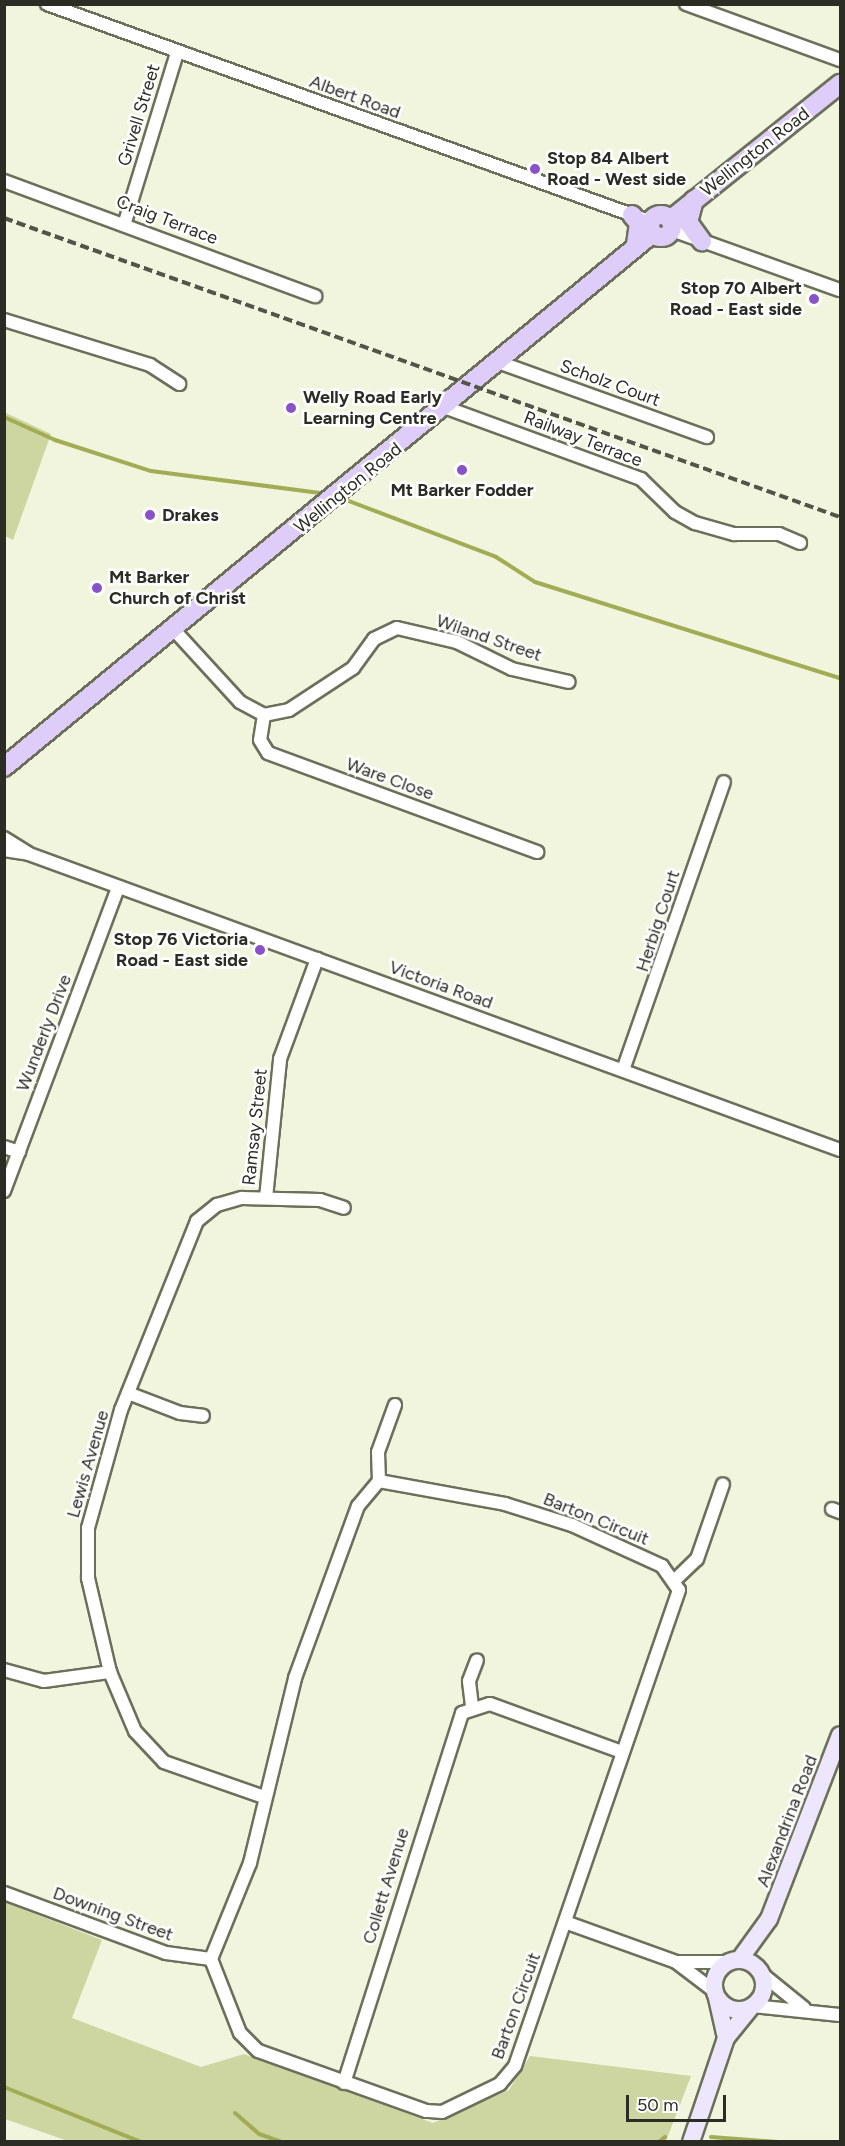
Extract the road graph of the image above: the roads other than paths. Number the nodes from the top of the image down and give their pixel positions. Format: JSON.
{"nodes":[{"id":1,"x":47,"y":4,"type":"edge"},
{"id":2,"x":686,"y":4,"type":"edge"},
{"id":3,"x":177,"y":53,"type":"junction"},
{"id":4,"x":840,"y":60,"type":"edge"},
{"id":5,"x":840,"y":84,"type":"edge"},
{"id":6,"x":4,"y":181,"type":"edge"},
{"id":7,"x":694,"y":200,"type":"junction"},
{"id":8,"x":632,"y":215,"type":"junction"},
{"id":9,"x":125,"y":222,"type":"junction"},
{"id":10,"x":662,"y":226,"type":"junction"},
{"id":11,"x":702,"y":241,"type":"junction"},
{"id":12,"x":632,"y":252,"type":"junction"},
{"id":13,"x":840,"y":290,"type":"edge"},
{"id":14,"x":315,"y":296,"type":"dead end"},
{"id":15,"x":4,"y":320,"type":"edge"},
{"id":16,"x":501,"y":363,"type":"junction"},
{"id":17,"x":179,"y":384,"type":"dead end"},
{"id":18,"x":447,"y":408,"type":"junction"},
{"id":19,"x":707,"y":437,"type":"dead end"},
{"id":20,"x":800,"y":543,"type":"dead end"},
{"id":21,"x":175,"y":631,"type":"junction"},
{"id":22,"x":569,"y":682,"type":"dead end"},
{"id":23,"x":264,"y":715,"type":"junction"},
{"id":24,"x":42,"y":741,"type":"junction"},
{"id":25,"x":4,"y":767,"type":"edge"},
{"id":26,"x":4,"y":780,"type":"edge"},
{"id":27,"x":724,"y":782,"type":"dead end"},
{"id":28,"x":4,"y":838,"type":"edge"},
{"id":29,"x":4,"y":850,"type":"edge"},
{"id":30,"x":537,"y":852,"type":"dead end"},
{"id":31,"x":29,"y":854,"type":"junction"},
{"id":32,"x":118,"y":887,"type":"junction"},
{"id":33,"x":317,"y":959,"type":"junction"},
{"id":34,"x":623,"y":1070,"type":"junction"},
{"id":35,"x":4,"y":1147,"type":"edge"},
{"id":36,"x":840,"y":1150,"type":"edge"},
{"id":37,"x":19,"y":1152,"type":"junction"},
{"id":38,"x":4,"y":1191,"type":"edge"},
{"id":39,"x":266,"y":1198,"type":"junction"},
{"id":40,"x":344,"y":1208,"type":"dead end"},
{"id":41,"x":128,"y":1393,"type":"junction"},
{"id":42,"x":395,"y":1405,"type":"dead end"},
{"id":43,"x":203,"y":1416,"type":"dead end"},
{"id":44,"x":379,"y":1481,"type":"junction"},
{"id":45,"x":723,"y":1484,"type":"dead end"},
{"id":46,"x":676,"y":1579,"type":"junction"},
{"id":47,"x":477,"y":1660,"type":"dead end"},
{"id":48,"x":4,"y":1670,"type":"edge"},
{"id":49,"x":110,"y":1672,"type":"junction"},
{"id":50,"x":472,"y":1706,"type":"junction"},
{"id":51,"x":840,"y":1735,"type":"edge"},
{"id":52,"x":622,"y":1752,"type":"junction"},
{"id":53,"x":837,"y":1753,"type":"edge"},
{"id":54,"x":264,"y":1797,"type":"junction"},
{"id":55,"x":4,"y":1893,"type":"edge"},
{"id":56,"x":769,"y":1919,"type":"junction"},
{"id":57,"x":565,"y":1922,"type":"junction"},
{"id":58,"x":211,"y":1959,"type":"junction"},
{"id":59,"x":734,"y":1960,"type":"junction"},
{"id":60,"x":676,"y":1962,"type":"junction"},
{"id":61,"x":761,"y":1972,"type":"junction"},
{"id":62,"x":716,"y":1995,"type":"junction"},
{"id":63,"x":751,"y":2007,"type":"junction"},
{"id":64,"x":804,"y":2008,"type":"junction"},
{"id":65,"x":840,"y":2015,"type":"edge"},
{"id":66,"x":726,"y":2038,"type":"junction"},
{"id":67,"x":344,"y":2083,"type":"junction"},
{"id":68,"x":691,"y":2142,"type":"edge"}],
"edges":[{"from":1,"to":3,"type":"street","name":"Albert Road"},
{"from":2,"to":4,"type":"street"},
{"from":3,"to":8,"type":"street","name":"Albert Road"},
{"from":3,"to":9,"type":"street","name":"Grivell Street"},
{"from":5,"to":7,"type":"main road","name":"Wellington Road"},
{"from":6,"to":9,"type":"street","name":"Craig Terrace"},
{"from":7,"to":10,"type":"main road","name":"Wellington Road"},
{"from":7,"to":11,"type":"main road"},
{"from":8,"to":10,"type":"street","name":"Albert Road"},
{"from":8,"to":12,"type":"main road"},
{"from":9,"to":14,"type":"street","name":"Craig Terrace"},
{"from":10,"to":11,"type":"street","name":"Albert Road"},
{"from":10,"to":12,"type":"main road","name":"Wellington Road"},
{"from":11,"to":13,"type":"street","name":"Albert Road"},
{"from":12,"to":16,"type":"main road","name":"Wellington Road"},
{"from":15,"to":17,"type":"street"},
{"from":16,"to":18,"type":"main road","name":"Wellington Road"},
{"from":16,"to":19,"type":"street","name":"Scholz Court"},
{"from":18,"to":20,"type":"street","name":"Railway Terrace"},
{"from":18,"to":21,"type":"main road","name":"Wellington Road"},
{"from":21,"to":23,"type":"street"},
{"from":21,"to":24,"type":"main road","name":"Wellington Road"},
{"from":22,"to":23,"type":"street","name":"Wiland Street"},
{"from":23,"to":30,"type":"street","name":"Ware Close"},
{"from":24,"to":25,"type":"main road","name":"Wellington Road"},
{"from":24,"to":26,"type":"main road","name":"Wellington Road"},
{"from":27,"to":34,"type":"street","name":"Herbig Court"},
{"from":28,"to":31,"type":"street","name":"Victoria Road"},
{"from":29,"to":31,"type":"street","name":"Victoria Road"},
{"from":31,"to":32,"type":"street","name":"Victoria Road"},
{"from":32,"to":33,"type":"street","name":"Victoria Road"},
{"from":32,"to":37,"type":"street","name":"Wunderly Drive"},
{"from":33,"to":34,"type":"street","name":"Victoria Road"},
{"from":33,"to":39,"type":"street","name":"Ramsay Street"},
{"from":34,"to":36,"type":"street","name":"Victoria Road"},
{"from":35,"to":37,"type":"street"},
{"from":37,"to":38,"type":"street","name":"Wunderly Drive"},
{"from":39,"to":40,"type":"street","name":"Lewis Avenue"},
{"from":39,"to":41,"type":"street","name":"Lewis Avenue"},
{"from":41,"to":43,"type":"street"},
{"from":41,"to":49,"type":"street","name":"Lewis Avenue"},
{"from":42,"to":44,"type":"street"},
{"from":44,"to":46,"type":"street","name":"Barton Circuit"},
{"from":44,"to":54,"type":"street"},
{"from":45,"to":46,"type":"street"},
{"from":46,"to":52,"type":"street","name":"Barton Circuit"},
{"from":47,"to":50,"type":"street"},
{"from":48,"to":49,"type":"street"},
{"from":49,"to":54,"type":"street","name":"Lewis Avenue"},
{"from":50,"to":52,"type":"street"},
{"from":50,"to":67,"type":"street","name":"Collett Avenue"},
{"from":51,"to":53,"type":"main road","name":"Alexandrina Road"},
{"from":52,"to":57,"type":"street","name":"Barton Circuit"},
{"from":53,"to":56,"type":"main road","name":"Alexandrina Road"},
{"from":54,"to":58,"type":"street"},
{"from":55,"to":58,"type":"street","name":"Downing Street"},
{"from":56,"to":59,"type":"main road","name":"Alexandrina Road"},
{"from":56,"to":61,"type":"main road","name":"Alexandrina Road"},
{"from":57,"to":60,"type":"street"},
{"from":57,"to":67,"type":"street","name":"Barton Circuit"},
{"from":58,"to":67,"type":"street","name":"Barton Circuit"},
{"from":59,"to":60,"type":"street"},
{"from":59,"to":61,"type":"main road"},
{"from":59,"to":62,"type":"main road"},
{"from":60,"to":62,"type":"street"},
{"from":61,"to":63,"type":"main road"},
{"from":61,"to":64,"type":"street"},
{"from":62,"to":63,"type":"main road"},
{"from":62,"to":66,"type":"main road"},
{"from":63,"to":64,"type":"street"},
{"from":63,"to":66,"type":"main road"},
{"from":64,"to":65,"type":"street"},
{"from":66,"to":68,"type":"main road"}]}
